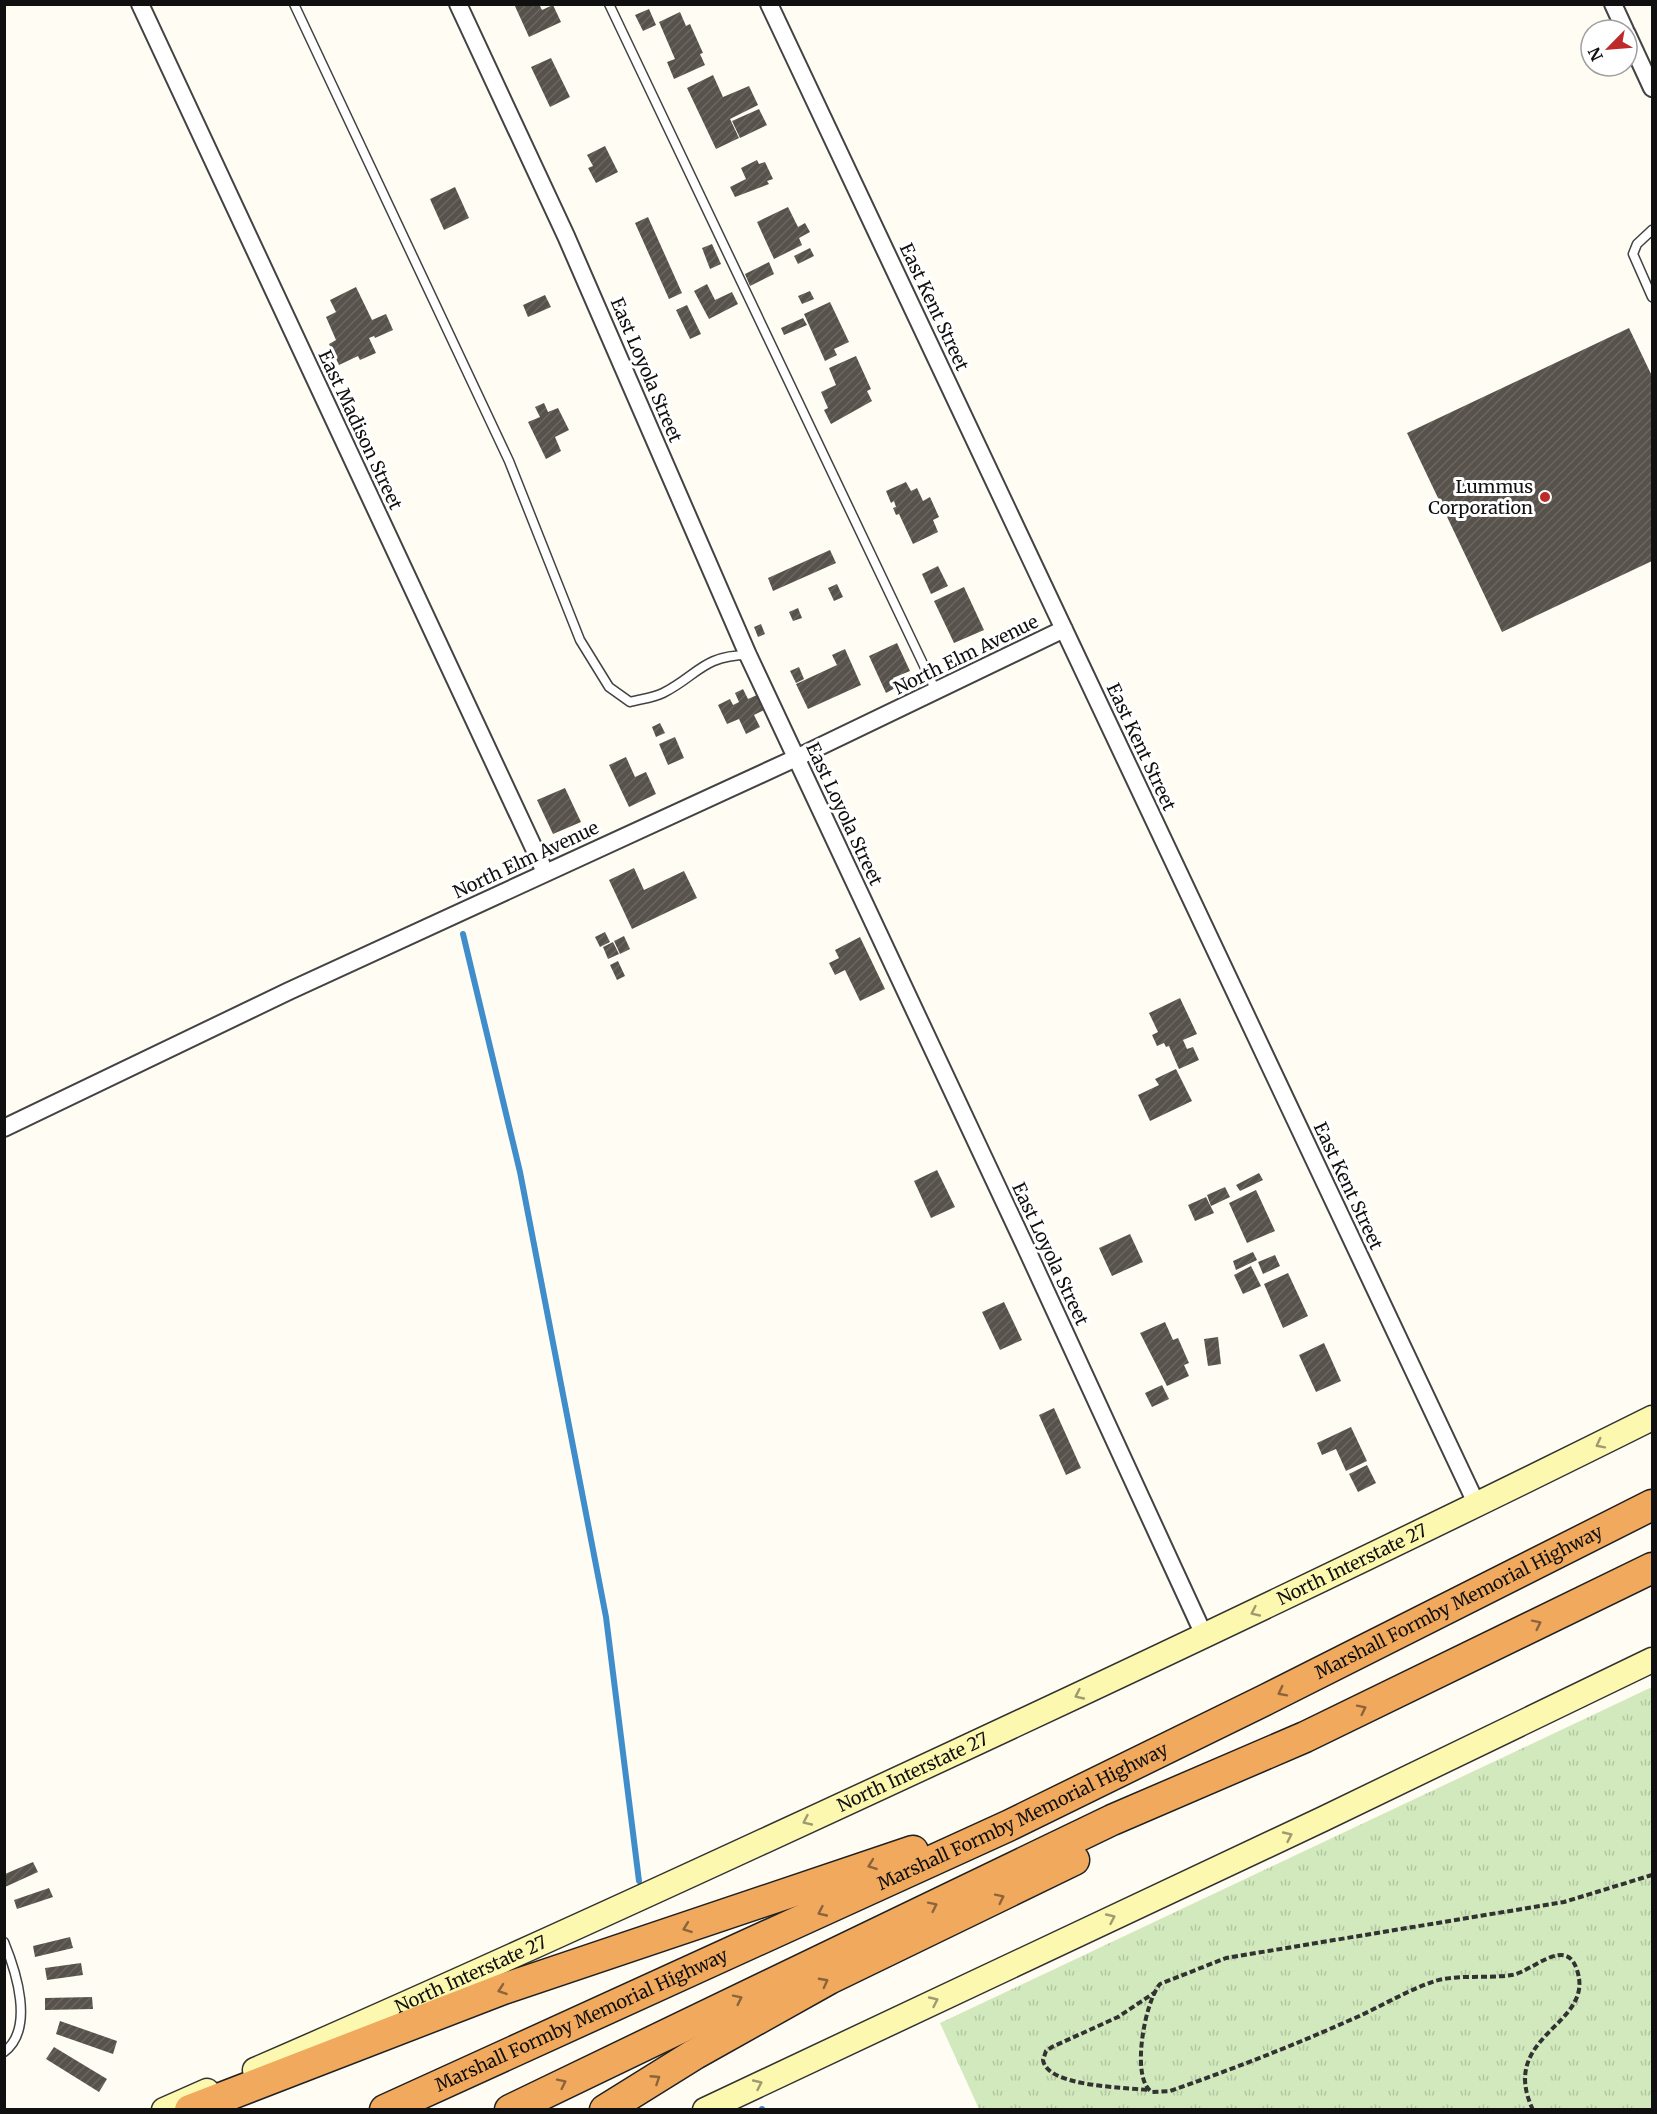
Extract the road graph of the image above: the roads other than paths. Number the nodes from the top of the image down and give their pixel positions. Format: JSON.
{"nodes":[{"id":1,"x":140,"y":4,"type":"edge"},
{"id":2,"x":294,"y":4,"type":"edge"},
{"id":3,"x":458,"y":4,"type":"edge"},
{"id":4,"x":609,"y":4,"type":"edge"},
{"id":5,"x":770,"y":4,"type":"edge"},
{"id":6,"x":1613,"y":4,"type":"edge"},
{"id":7,"x":1620,"y":18,"type":"edge"},
{"id":8,"x":1639,"y":59,"type":"edge"},
{"id":9,"x":1653,"y":88,"type":"edge"},
{"id":10,"x":1653,"y":230,"type":"edge"},
{"id":11,"x":1653,"y":297,"type":"edge"},
{"id":12,"x":1064,"y":629,"type":"junction"},
{"id":13,"x":748,"y":655,"type":"junction"},
{"id":14,"x":936,"y":691,"type":"junction"},
{"id":15,"x":796,"y":758,"type":"junction"},
{"id":16,"x":545,"y":872,"type":"junction"},
{"id":17,"x":4,"y":1128,"type":"edge"},
{"id":18,"x":1653,"y":1418,"type":"edge"},
{"id":19,"x":1477,"y":1505,"type":"junction"},
{"id":20,"x":1653,"y":1505,"type":"edge"},
{"id":21,"x":1653,"y":1568,"type":"edge"},
{"id":22,"x":1204,"y":1635,"type":"junction"},
{"id":23,"x":1653,"y":1660,"type":"edge"},
{"id":24,"x":1271,"y":1752,"type":"junction"},
{"id":25,"x":1008,"y":1826,"type":"junction"},
{"id":26,"x":4,"y":1942,"type":"edge"},
{"id":27,"x":4,"y":2052,"type":"edge"},
{"id":28,"x":164,"y":2109,"type":"edge"},
{"id":29,"x":190,"y":2109,"type":"edge"},
{"id":30,"x":385,"y":2109,"type":"edge"},
{"id":31,"x":510,"y":2109,"type":"edge"},
{"id":32,"x":606,"y":2109,"type":"edge"},
{"id":33,"x":705,"y":2109,"type":"edge"}],
"edges":[{"from":1,"to":16,"type":"street","name":"East Madison Street"},
{"from":2,"to":13,"type":"lane"},
{"from":3,"to":13,"type":"street","name":"East Loyola Street"},
{"from":4,"to":14,"type":"lane"},
{"from":5,"to":12,"type":"street","name":"East Kent Street"},
{"from":6,"to":7,"type":"street"},
{"from":8,"to":9,"type":"street"},
{"from":10,"to":11,"type":"lane"},
{"from":12,"to":14,"type":"street","name":"North Elm Avenue"},
{"from":12,"to":19,"type":"street","name":"East Kent Street"},
{"from":13,"to":15,"type":"street","name":"East Loyola Street"},
{"from":14,"to":15,"type":"street","name":"North Elm Avenue"},
{"from":15,"to":16,"type":"street","name":"North Elm Avenue"},
{"from":15,"to":22,"type":"street","name":"East Loyola Street"},
{"from":16,"to":17,"type":"street","name":"North Elm Avenue"},
{"from":18,"to":19,"type":"main road","name":"North Interstate 27","one_way":true},
{"from":19,"to":22,"type":"main road","name":"North Interstate 27","one_way":true},
{"from":20,"to":25,"type":"highway","name":"Marshall Formby Memorial Highway","one_way":true},
{"from":24,"to":21,"type":"highway","one_way":true},
{"from":22,"to":28,"type":"main road","name":"North Interstate 27","one_way":true},
{"from":33,"to":23,"type":"main road","one_way":true},
{"from":31,"to":24,"type":"highway","one_way":true},
{"from":32,"to":24,"type":"highway","one_way":true},
{"from":25,"to":29,"type":"highway","one_way":true},
{"from":25,"to":30,"type":"highway","name":"Marshall Formby Memorial Highway","one_way":true},
{"from":26,"to":27,"type":"lane"}]}
